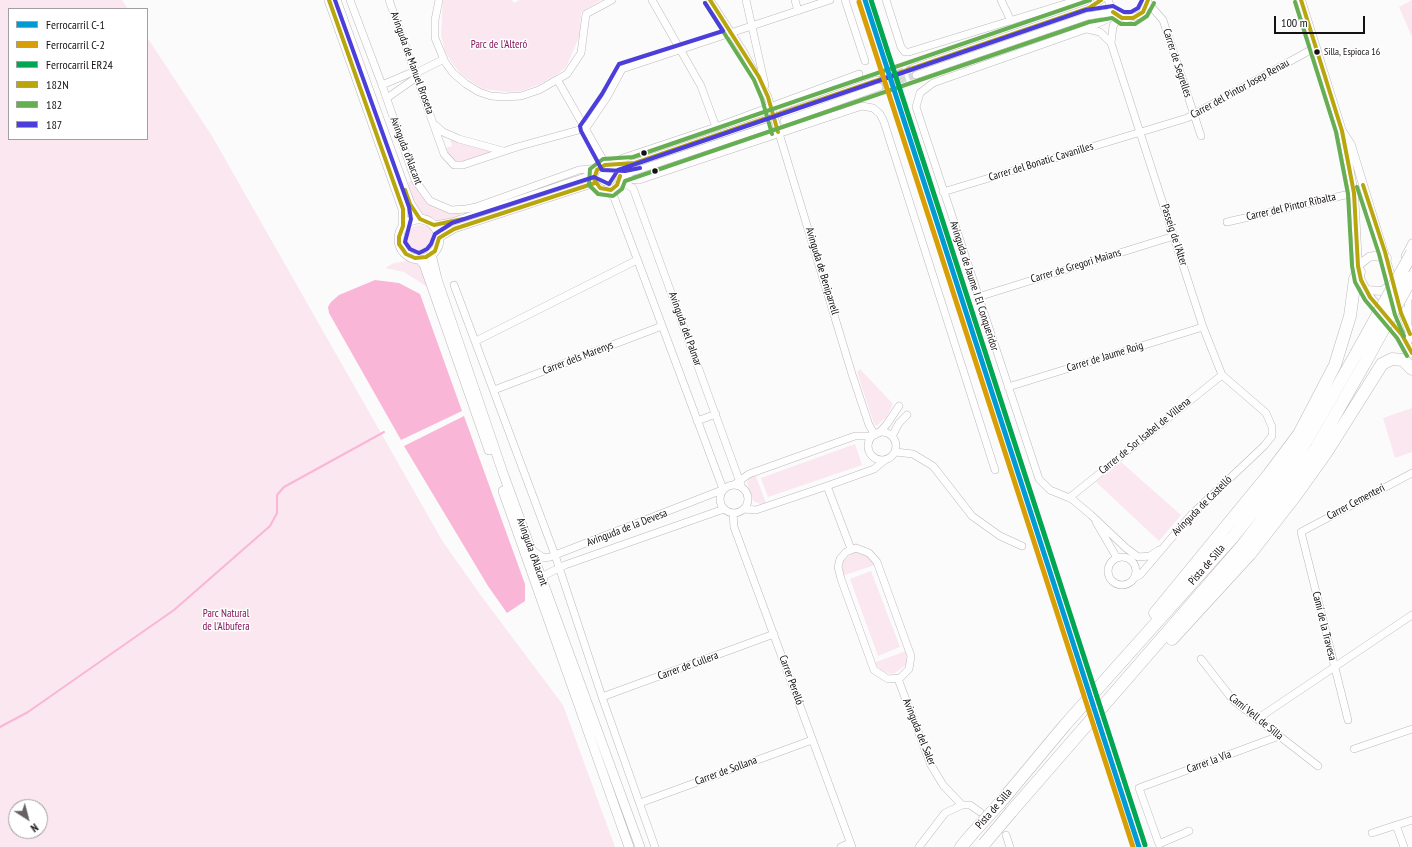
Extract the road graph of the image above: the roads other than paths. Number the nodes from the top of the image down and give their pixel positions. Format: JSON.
{"nodes":[{"id":1,"x":329,"y":0,"type":"edge"},
{"id":2,"x":389,"y":0,"type":"edge"},
{"id":3,"x":439,"y":0,"type":"edge"},
{"id":4,"x":612,"y":0,"type":"edge"},
{"id":5,"x":652,"y":0,"type":"edge"},
{"id":6,"x":710,"y":0,"type":"edge"},
{"id":7,"x":746,"y":0,"type":"edge"},
{"id":8,"x":795,"y":0,"type":"edge"},
{"id":9,"x":830,"y":0,"type":"edge"},
{"id":10,"x":845,"y":0,"type":"edge"},
{"id":11,"x":886,"y":0,"type":"edge"},
{"id":12,"x":1001,"y":0,"type":"edge"},
{"id":13,"x":1078,"y":0,"type":"edge"},
{"id":14,"x":1101,"y":0,"type":"edge"},
{"id":15,"x":1108,"y":0,"type":"edge"},
{"id":16,"x":1301,"y":0,"type":"edge"},
{"id":17,"x":352,"y":1,"type":"edge"},
{"id":18,"x":1148,"y":1,"type":"edge"},
{"id":19,"x":338,"y":4,"type":"edge"},
{"id":20,"x":798,"y":11,"type":"junction"},
{"id":21,"x":1158,"y":14,"type":"junction"},
{"id":22,"x":1116,"y":15,"type":"junction"},
{"id":23,"x":1140,"y":15,"type":"junction"},
{"id":24,"x":1011,"y":20,"type":"junction"},
{"id":25,"x":753,"y":26,"type":"junction"},
{"id":26,"x":1086,"y":29,"type":"junction"},
{"id":27,"x":732,"y":34,"type":"junction"},
{"id":28,"x":1111,"y":43,"type":"junction"},
{"id":29,"x":1316,"y":47,"type":"junction"},
{"id":30,"x":681,"y":50,"type":"junction"},
{"id":31,"x":444,"y":59,"type":"junction"},
{"id":32,"x":865,"y":61,"type":"dead end"},
{"id":33,"x":416,"y":74,"type":"junction"},
{"id":34,"x":859,"y":74,"type":"dead end"},
{"id":35,"x":558,"y":81,"type":"junction"},
{"id":36,"x":382,"y":84,"type":"junction"},
{"id":37,"x":878,"y":84,"type":"tunnel mouth"},
{"id":38,"x":768,"y":97,"type":"junction"},
{"id":39,"x":387,"y":98,"type":"junction"},
{"id":40,"x":770,"y":107,"type":"junction"},
{"id":41,"x":1194,"y":114,"type":"junction"},
{"id":42,"x":783,"y":117,"type":"dead end"},
{"id":43,"x":435,"y":125,"type":"junction"},
{"id":44,"x":716,"y":127,"type":"junction"},
{"id":45,"x":586,"y":128,"type":"junction"},
{"id":46,"x":1139,"y":131,"type":"junction"},
{"id":47,"x":1342,"y":131,"type":"junction"},
{"id":48,"x":779,"y":133,"type":"junction"},
{"id":49,"x":1201,"y":136,"type":"dead end"},
{"id":50,"x":503,"y":151,"type":"junction"},
{"id":51,"x":605,"y":167,"type":"junction"},
{"id":52,"x":620,"y":178,"type":"junction"},
{"id":53,"x":596,"y":183,"type":"junction"},
{"id":54,"x":606,"y":190,"type":"junction"},
{"id":55,"x":943,"y":192,"type":"junction"},
{"id":56,"x":1354,"y":193,"type":"junction"},
{"id":57,"x":420,"y":219,"type":"junction"},
{"id":58,"x":1228,"y":222,"type":"dead end"},
{"id":59,"x":434,"y":225,"type":"junction"},
{"id":60,"x":404,"y":226,"type":"junction"},
{"id":61,"x":1174,"y":236,"type":"junction"},
{"id":62,"x":439,"y":238,"type":"junction"},
{"id":63,"x":1412,"y":243,"type":"edge"},
{"id":64,"x":1412,"y":253,"type":"edge"},
{"id":65,"x":431,"y":254,"type":"junction"},
{"id":66,"x":1386,"y":258,"type":"junction"},
{"id":67,"x":419,"y":259,"type":"junction"},
{"id":68,"x":637,"y":260,"type":"junction"},
{"id":69,"x":1359,"y":269,"type":"junction"},
{"id":70,"x":1412,"y":277,"type":"edge"},
{"id":71,"x":1392,"y":279,"type":"junction"},
{"id":72,"x":454,"y":285,"type":"dead end"},
{"id":73,"x":1366,"y":290,"type":"junction"},
{"id":74,"x":1412,"y":291,"type":"edge"},
{"id":75,"x":978,"y":297,"type":"junction"},
{"id":76,"x":662,"y":326,"type":"junction"},
{"id":77,"x":1203,"y":327,"type":"junction"},
{"id":78,"x":1408,"y":328,"type":"junction"},
{"id":79,"x":1412,"y":338,"type":"edge"},
{"id":80,"x":476,"y":341,"type":"junction"},
{"id":81,"x":1412,"y":353,"type":"edge"},
{"id":82,"x":1412,"y":369,"type":"edge"},
{"id":83,"x":1222,"y":375,"type":"junction"},
{"id":84,"x":1008,"y":387,"type":"junction"},
{"id":85,"x":494,"y":390,"type":"junction"},
{"id":86,"x":899,"y":406,"type":"dead end"},
{"id":87,"x":716,"y":414,"type":"junction"},
{"id":88,"x":907,"y":415,"type":"dead end"},
{"id":89,"x":697,"y":421,"type":"junction"},
{"id":90,"x":875,"y":435,"type":"junction"},
{"id":91,"x":892,"y":436,"type":"junction"},
{"id":92,"x":1272,"y":436,"type":"joint"},
{"id":93,"x":895,"y":452,"type":"junction"},
{"id":94,"x":885,"y":460,"type":"junction"},
{"id":95,"x":995,"y":470,"type":"dead end"},
{"id":96,"x":1412,"y":473,"type":"edge"},
{"id":97,"x":738,"y":483,"type":"junction"},
{"id":98,"x":827,"y":486,"type":"junction"},
{"id":99,"x":723,"y":490,"type":"junction"},
{"id":100,"x":1068,"y":498,"type":"junction"},
{"id":101,"x":724,"y":509,"type":"junction"},
{"id":102,"x":744,"y":509,"type":"junction"},
{"id":103,"x":733,"y":513,"type":"junction"},
{"id":104,"x":1091,"y":515,"type":"junction"},
{"id":105,"x":1301,"y":532,"type":"joint"},
{"id":106,"x":1022,"y":546,"type":"dead end"},
{"id":107,"x":1126,"y":548,"type":"junction"},
{"id":108,"x":851,"y":549,"type":"junction"},
{"id":109,"x":532,"y":550,"type":"junction"},
{"id":110,"x":1159,"y":550,"type":"junction"},
{"id":111,"x":555,"y":555,"type":"junction"},
{"id":112,"x":1117,"y":558,"type":"junction"},
{"id":113,"x":1126,"y":558,"type":"junction"},
{"id":114,"x":558,"y":567,"type":"junction"},
{"id":115,"x":1134,"y":578,"type":"junction"},
{"id":116,"x":542,"y":581,"type":"junction"},
{"id":117,"x":1412,"y":615,"type":"edge"},
{"id":118,"x":774,"y":634,"type":"junction"},
{"id":119,"x":1202,"y":659,"type":"dead end"},
{"id":120,"x":1334,"y":668,"type":"junction"},
{"id":121,"x":898,"y":679,"type":"junction"},
{"id":122,"x":1099,"y":687,"type":"junction"},
{"id":123,"x":602,"y":697,"type":"junction"},
{"id":124,"x":1110,"y":700,"type":"junction"},
{"id":125,"x":1257,"y":719,"type":"junction"},
{"id":126,"x":1348,"y":720,"type":"dead end"},
{"id":127,"x":1412,"y":729,"type":"edge"},
{"id":128,"x":1279,"y":736,"type":"junction"},
{"id":129,"x":812,"y":740,"type":"junction"},
{"id":130,"x":1354,"y":749,"type":"dead end"},
{"id":131,"x":1318,"y":766,"type":"dead end"},
{"id":132,"x":640,"y":802,"type":"junction"},
{"id":133,"x":962,"y":805,"type":"junction"},
{"id":134,"x":980,"y":812,"type":"dead end"},
{"id":135,"x":1412,"y":820,"type":"edge"},
{"id":136,"x":1396,"y":825,"type":"junction"},
{"id":137,"x":1189,"y":831,"type":"dead end"},
{"id":138,"x":1372,"y":833,"type":"dead end"},
{"id":139,"x":1006,"y":835,"type":"dead end"},
{"id":140,"x":851,"y":845,"type":"edge"},
{"id":141,"x":982,"y":845,"type":"edge"},
{"id":142,"x":629,"y":847,"type":"edge"},
{"id":143,"x":640,"y":847,"type":"edge"},
{"id":144,"x":655,"y":847,"type":"edge"},
{"id":145,"x":841,"y":847,"type":"edge"},
{"id":146,"x":919,"y":847,"type":"edge"},
{"id":147,"x":961,"y":847,"type":"edge"},
{"id":148,"x":1010,"y":847,"type":"edge"},
{"id":149,"x":1404,"y":847,"type":"edge"}],
"edges":[{"from":1,"to":60,"type":"main road","name":"Avinguda d'Alacant"},
{"from":2,"to":33,"type":"street","name":"Avinguda de Manuel Broseta"},
{"from":3,"to":31,"type":"street"},
{"from":4,"to":35,"type":"street"},
{"from":5,"to":30,"type":"street"},
{"from":6,"to":27,"type":"street"},
{"from":7,"to":25,"type":"street"},
{"from":8,"to":20,"type":"street"},
{"from":9,"to":20,"type":"street"},
{"from":10,"to":32,"type":"street"},
{"from":11,"to":24,"type":"street"},
{"from":12,"to":24,"type":"street"},
{"from":13,"to":24,"type":"street"},
{"from":14,"to":22,"type":"street"},
{"from":15,"to":22,"type":"street"},
{"from":16,"to":29,"type":"street"},
{"from":17,"to":19,"type":"street"},
{"from":17,"to":36,"type":"street","name":"Avinguda d'Alacant"},
{"from":18,"to":21,"type":"street","name":"Carrer de Segrelles"},
{"from":18,"to":23,"type":"street"},
{"from":19,"to":57,"type":"main road","name":"Avinguda d'Alacant"},
{"from":20,"to":25,"type":"street"},
{"from":21,"to":23,"type":"street"},
{"from":21,"to":41,"type":"street","name":"Carrer de Segrelles"},
{"from":22,"to":23,"type":"street"},
{"from":22,"to":26,"type":"street"},
{"from":22,"to":28,"type":"street","name":"Passeig de l'Alter"},
{"from":25,"to":27,"type":"street"},
{"from":25,"to":38,"type":"street"},
{"from":26,"to":28,"type":"street"},
{"from":26,"to":55,"type":"street","name":"Avinguda de Jaume I El Conqueridor"},
{"from":27,"to":30,"type":"street"},
{"from":27,"to":38,"type":"street"},
{"from":28,"to":46,"type":"street","name":"Passeig de l'Alter"},
{"from":29,"to":41,"type":"street","name":"Carrer del Pintor Josep Renau"},
{"from":29,"to":47,"type":"street"},
{"from":30,"to":44,"type":"street"},
{"from":30,"to":45,"type":"street"},
{"from":31,"to":33,"type":"street"},
{"from":31,"to":35,"type":"street"},
{"from":33,"to":36,"type":"street"},
{"from":33,"to":39,"type":"street"},
{"from":33,"to":43,"type":"street","name":"Avinguda de Manuel Broseta"},
{"from":34,"to":40,"type":"street"},
{"from":35,"to":45,"type":"street"},
{"from":36,"to":39,"type":"street","name":"Avinguda d'Alacant"},
{"from":37,"to":42,"type":"street"},
{"from":38,"to":40,"type":"street","name":"Avinguda de Beniparrell"},
{"from":39,"to":51,"type":"street","name":"Avinguda d'Alacant"},
{"from":40,"to":44,"type":"street"},
{"from":40,"to":48,"type":"street","name":"Avinguda de Beniparrell"},
{"from":41,"to":46,"type":"street","name":"Carrer del Pintor Josep Renau"},
{"from":41,"to":49,"type":"street","name":"Carrer de Segrelles"},
{"from":43,"to":50,"type":"street","name":"Avinguda de Manuel Broseta"},
{"from":43,"to":50,"type":"street","name":"Avinguda de Manuel Broseta"},
{"from":44,"to":51,"type":"street"},
{"from":45,"to":50,"type":"street","name":"Avinguda de Manuel Broseta"},
{"from":45,"to":51,"type":"street"},
{"from":46,"to":55,"type":"street","name":"Carrer del Bonatic Cavanilles"},
{"from":46,"to":61,"type":"street","name":"Passeig de l'Alter"},
{"from":47,"to":56,"type":"street"},
{"from":47,"to":66,"type":"street"},
{"from":48,"to":52,"type":"street"},
{"from":48,"to":90,"type":"street","name":"Avinguda de Beniparrell"},
{"from":48,"to":95,"type":"street"},
{"from":51,"to":52,"type":"street"},
{"from":51,"to":52,"type":"street"},
{"from":51,"to":53,"type":"street"},
{"from":51,"to":59,"type":"street"},
{"from":52,"to":54,"type":"street"},
{"from":52,"to":87,"type":"street","name":"Avinguda del Palmar"},
{"from":53,"to":54,"type":"street"},
{"from":53,"to":62,"type":"street"},
{"from":54,"to":68,"type":"street","name":"Avinguda del Palmar"},
{"from":55,"to":75,"type":"street","name":"Avinguda de Jaume I El Conqueridor"},
{"from":56,"to":58,"type":"street","name":"Carrer del Pintor Ribalta"},
{"from":56,"to":69,"type":"street"},
{"from":57,"to":59,"type":"main road"},
{"from":57,"to":60,"type":"main road"},
{"from":59,"to":62,"type":"main road"},
{"from":60,"to":67,"type":"main road"},
{"from":61,"to":75,"type":"street","name":"Carrer de Gregori Maians"},
{"from":61,"to":77,"type":"street","name":"Passeig de l'Alter"},
{"from":62,"to":65,"type":"main road"},
{"from":63,"to":71,"type":"street"},
{"from":64,"to":122,"type":"highway","name":"Pista de Silla","bridge":true},
{"from":65,"to":67,"type":"main road"},
{"from":65,"to":109,"type":"main road","name":"Avinguda d'Alacant"},
{"from":66,"to":69,"type":"street"},
{"from":66,"to":71,"type":"street"},
{"from":67,"to":142,"type":"main road","name":"Avinguda d'Alacant"},
{"from":68,"to":76,"type":"street","name":"Avinguda del Palmar"},
{"from":68,"to":80,"type":"street"},
{"from":69,"to":73,"type":"street"},
{"from":69,"to":122,"type":"highway"},
{"from":70,"to":124,"type":"highway","name":"Pista de Silla","bridge":true},
{"from":71,"to":73,"type":"street"},
{"from":71,"to":78,"type":"street"},
{"from":72,"to":80,"type":"street","name":"Avinguda d'Alacant"},
{"from":73,"to":81,"type":"street"},
{"from":74,"to":78,"type":"street"},
{"from":75,"to":84,"type":"street","name":"Avinguda de Jaume I El Conqueridor"},
{"from":76,"to":85,"type":"street","name":"Carrer dels Marenys"},
{"from":76,"to":89,"type":"street","name":"Avinguda del Palmar"},
{"from":77,"to":83,"type":"street","name":"Passeig de l'Alter"},
{"from":77,"to":84,"type":"street","name":"Carrer de Jaume Roig"},
{"from":78,"to":79,"type":"street"},
{"from":80,"to":85,"type":"street","name":"Avinguda d'Alacant"},
{"from":82,"to":124,"type":"highway"},
{"from":83,"to":92,"type":"street","name":"Passeig de l'Alter"},
{"from":83,"to":100,"type":"street","name":"Carrer de Sor Isabel de Villena"},
{"from":84,"to":100,"type":"street","name":"Avinguda de Jaume I El Conqueridor"},
{"from":85,"to":111,"type":"street","name":"Avinguda d'Alacant"},
{"from":86,"to":90,"type":"street"},
{"from":87,"to":89,"type":"street"},
{"from":87,"to":97,"type":"street","name":"Avinguda del Palmar"},
{"from":88,"to":91,"type":"street"},
{"from":89,"to":99,"type":"street","name":"Avinguda del Palmar"},
{"from":90,"to":91,"type":"street"},
{"from":90,"to":94,"type":"street"},
{"from":90,"to":97,"type":"street"},
{"from":91,"to":93,"type":"street"},
{"from":92,"to":110,"type":"street","name":"Avinguda de Castelló"},
{"from":93,"to":94,"type":"street"},
{"from":93,"to":106,"type":"street"},
{"from":94,"to":98,"type":"street"},
{"from":96,"to":105,"type":"street","name":"Carrer Cementeri"},
{"from":97,"to":99,"type":"street"},
{"from":97,"to":102,"type":"street"},
{"from":98,"to":102,"type":"street"},
{"from":98,"to":108,"type":"street"},
{"from":99,"to":101,"type":"street"},
{"from":99,"to":111,"type":"street","name":"Avinguda de la Devesa"},
{"from":100,"to":104,"type":"street"},
{"from":101,"to":103,"type":"street"},
{"from":101,"to":114,"type":"street","name":"Avinguda de la Devesa"},
{"from":102,"to":103,"type":"street"},
{"from":103,"to":118,"type":"street","name":"Carrer Perelló"},
{"from":104,"to":107,"type":"street"},
{"from":104,"to":112,"type":"street"},
{"from":105,"to":120,"type":"street","name":"Camí de la Travesa"},
{"from":107,"to":110,"type":"street"},
{"from":107,"to":113,"type":"street"},
{"from":108,"to":121,"type":"street"},
{"from":108,"to":121,"type":"street"},
{"from":109,"to":111,"type":"street","name":"Avinguda de la Devesa"},
{"from":109,"to":116,"type":"main road","name":"Avinguda d'Alacant"},
{"from":110,"to":115,"type":"street","name":"Avinguda de Castelló"},
{"from":111,"to":114,"type":"street","name":"Avinguda d'Alacant"},
{"from":112,"to":113,"type":"street"},
{"from":112,"to":115,"type":"street"},
{"from":113,"to":115,"type":"street"},
{"from":114,"to":116,"type":"street","name":"Avinguda de la Devesa"},
{"from":114,"to":123,"type":"street","name":"Avinguda d'Alacant"},
{"from":116,"to":143,"type":"main road","name":"Avinguda d'Alacant"},
{"from":117,"to":120,"type":"street"},
{"from":118,"to":123,"type":"street","name":"Carrer de Cullera"},
{"from":118,"to":129,"type":"street","name":"Carrer Perelló"},
{"from":119,"to":125,"type":"street","name":"Camí Vell de Silla"},
{"from":120,"to":125,"type":"street"},
{"from":120,"to":126,"type":"street","name":"Camí de la Travesa"},
{"from":121,"to":133,"type":"street","name":"Avinguda del Saler"},
{"from":122,"to":147,"type":"highway","name":"Pista de Silla","bridge":true},
{"from":123,"to":132,"type":"street","name":"Avinguda d'Alacant"},
{"from":124,"to":141,"type":"highway","name":"Pista de Silla","bridge":true},
{"from":125,"to":128,"type":"street","name":"Camí Vell de Silla"},
{"from":127,"to":130,"type":"street"},
{"from":128,"to":131,"type":"street","name":"Camí Vell de Silla"},
{"from":128,"to":137,"type":"street","name":"Carrer la Via"},
{"from":129,"to":132,"type":"street","name":"Carrer de Sollana"},
{"from":129,"to":140,"type":"street","name":"Carrer Perelló"},
{"from":132,"to":144,"type":"street","name":"Avinguda d'Alacant"},
{"from":133,"to":134,"type":"street","name":"Avinguda del Saler"},
{"from":133,"to":146,"type":"street"},
{"from":135,"to":136,"type":"street"},
{"from":136,"to":138,"type":"street"},
{"from":136,"to":149,"type":"street"},
{"from":139,"to":148,"type":"street"},
{"from":140,"to":145,"type":"street"}]}
